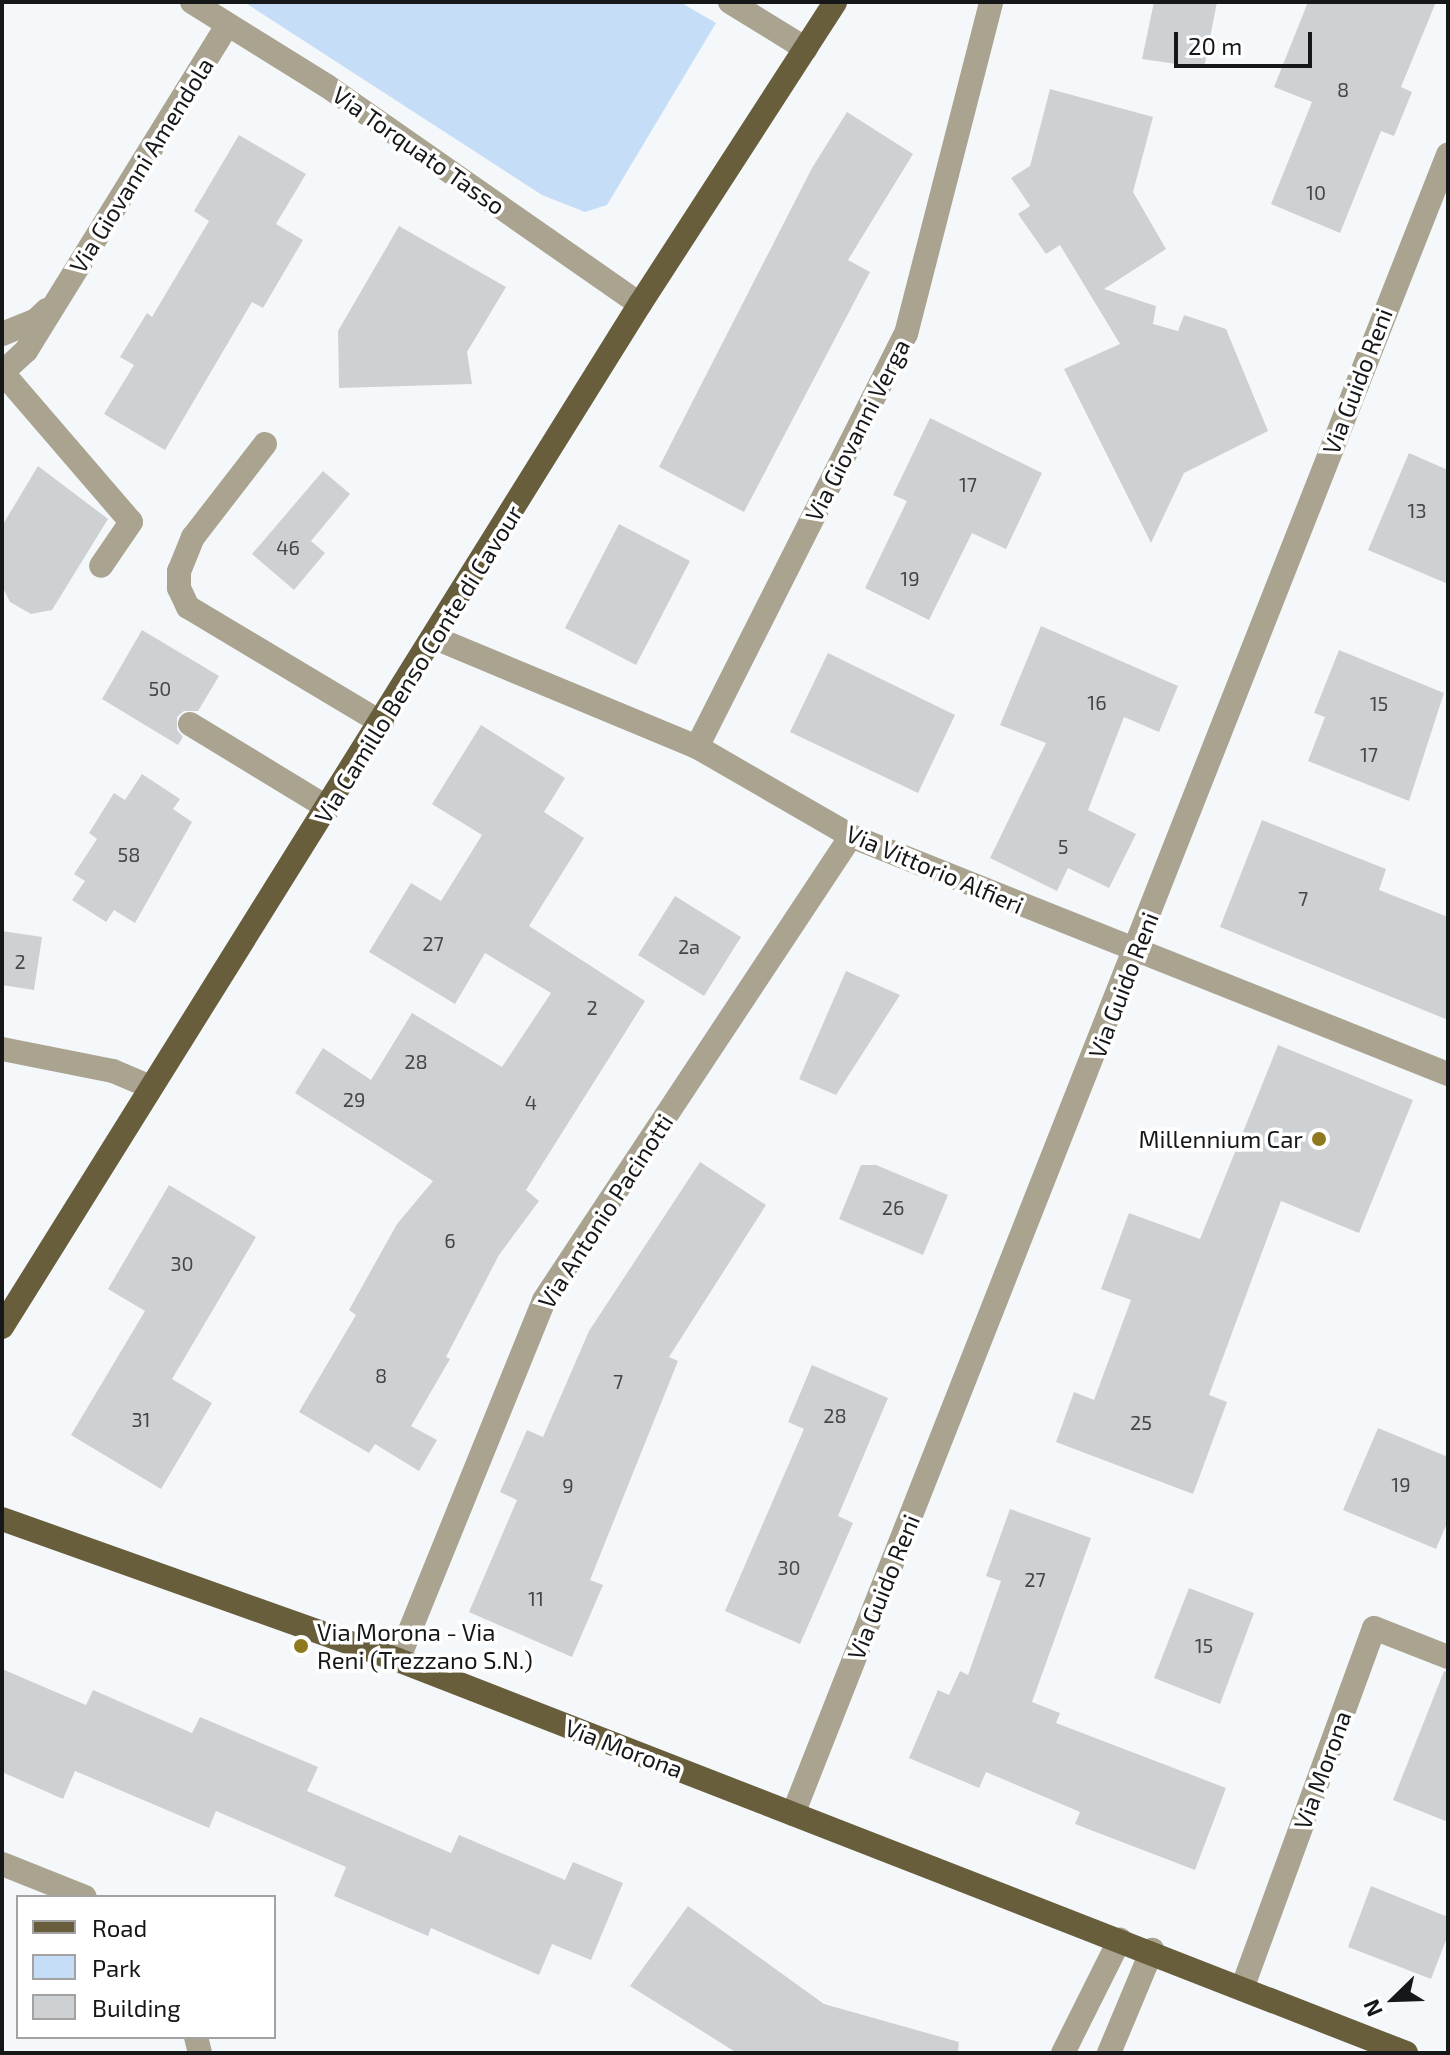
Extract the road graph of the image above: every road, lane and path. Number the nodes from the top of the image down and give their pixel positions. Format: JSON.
{"nodes":[{"id":1,"x":192,"y":2,"type":"edge"},
{"id":2,"x":730,"y":2,"type":"edge"},
{"id":3,"x":835,"y":2,"type":"edge"},
{"id":4,"x":991,"y":2,"type":"edge"},
{"id":5,"x":227,"y":26,"type":"junction"},
{"id":6,"x":806,"y":49,"type":"junction"},
{"id":7,"x":1448,"y":155,"type":"edge"},
{"id":8,"x":1437,"y":208,"type":"edge"},
{"id":9,"x":55,"y":303,"type":"junction"},
{"id":10,"x":640,"y":304,"type":"junction"},
{"id":11,"x":2,"y":334,"type":"edge"},
{"id":12,"x":2,"y":373,"type":"edge"},
{"id":13,"x":265,"y":444,"type":"dead end"},
{"id":14,"x":101,"y":566,"type":"dead end"},
{"id":15,"x":435,"y":638,"type":"junction"},
{"id":16,"x":382,"y":723,"type":"junction"},
{"id":17,"x":190,"y":724,"type":"dead end"},
{"id":18,"x":697,"y":747,"type":"junction"},
{"id":19,"x":328,"y":808,"type":"junction"},
{"id":20,"x":851,"y":836,"type":"junction"},
{"id":21,"x":1137,"y":951,"type":"junction"},
{"id":22,"x":2,"y":1049,"type":"edge"},
{"id":23,"x":1448,"y":1074,"type":"edge"},
{"id":24,"x":149,"y":1086,"type":"junction"},
{"id":25,"x":4,"y":1319,"type":"edge"},
{"id":26,"x":2,"y":1519,"type":"edge"},
{"id":27,"x":1448,"y":1657,"type":"edge"},
{"id":28,"x":398,"y":1660,"type":"junction"},
{"id":29,"x":793,"y":1814,"type":"junction"},
{"id":30,"x":2,"y":1864,"type":"edge"},
{"id":31,"x":80,"y":1895,"type":"edge"},
{"id":32,"x":1120,"y":1939,"type":"junction"},
{"id":33,"x":1152,"y":1950,"type":"junction"},
{"id":34,"x":1243,"y":1986,"type":"junction"},
{"id":35,"x":1063,"y":2053,"type":"edge"},
{"id":36,"x":1109,"y":2053,"type":"edge"},
{"id":37,"x":1406,"y":2053,"type":"edge"}],
"edges":[{"from":1,"to":5,"type":"street","name":"Via Torquato Tasso"},
{"from":2,"to":6,"type":"street"},
{"from":3,"to":6,"type":"main road","name":"Via Camillo Benso Conte di Cavour"},
{"from":4,"to":18,"type":"street","name":"Via Giovanni Verga"},
{"from":5,"to":9,"type":"street","name":"Via Giovanni Amendola"},
{"from":5,"to":10,"type":"street","name":"Via Torquato Tasso"},
{"from":6,"to":10,"type":"main road","name":"Via Camillo Benso Conte di Cavour"},
{"from":7,"to":8,"type":"street","name":"Via Guido Reni"},
{"from":8,"to":21,"type":"street","name":"Via Guido Reni"},
{"from":9,"to":11,"type":"street","name":"Via Giovanni Amendola"},
{"from":9,"to":12,"type":"street","name":"Via Giovanni Amendola"},
{"from":10,"to":15,"type":"main road","name":"Via Camillo Benso Conte di Cavour"},
{"from":12,"to":14,"type":"street"},
{"from":13,"to":16,"type":"street"},
{"from":15,"to":16,"type":"main road","name":"Via Camillo Benso Conte di Cavour"},
{"from":15,"to":18,"type":"street","name":"Via Vittorio Alfieri"},
{"from":16,"to":19,"type":"main road","name":"Via Camillo Benso Conte di Cavour"},
{"from":17,"to":19,"type":"street"},
{"from":18,"to":20,"type":"street","name":"Via Vittorio Alfieri"},
{"from":19,"to":24,"type":"main road","name":"Via Camillo Benso Conte di Cavour"},
{"from":20,"to":21,"type":"street","name":"Via Vittorio Alfieri"},
{"from":20,"to":28,"type":"street","name":"Via Antonio Pacinotti"},
{"from":21,"to":23,"type":"street","name":"Via Vittorio Alfieri"},
{"from":21,"to":29,"type":"street","name":"Via Guido Reni"},
{"from":22,"to":24,"type":"street"},
{"from":24,"to":25,"type":"main road","name":"Via Camillo Benso Conte di Cavour"},
{"from":26,"to":28,"type":"main road","name":"Via Morona"},
{"from":27,"to":34,"type":"street","name":"Via Morona"},
{"from":28,"to":29,"type":"main road","name":"Via Morona"},
{"from":29,"to":32,"type":"main road","name":"Via Morona"},
{"from":30,"to":31,"type":"street"},
{"from":32,"to":33,"type":"main road","name":"Via Morona"},
{"from":32,"to":35,"type":"street"},
{"from":33,"to":34,"type":"main road","name":"Via Morona"},
{"from":33,"to":36,"type":"street"},
{"from":34,"to":37,"type":"main road","name":"Via Morona"}]}
